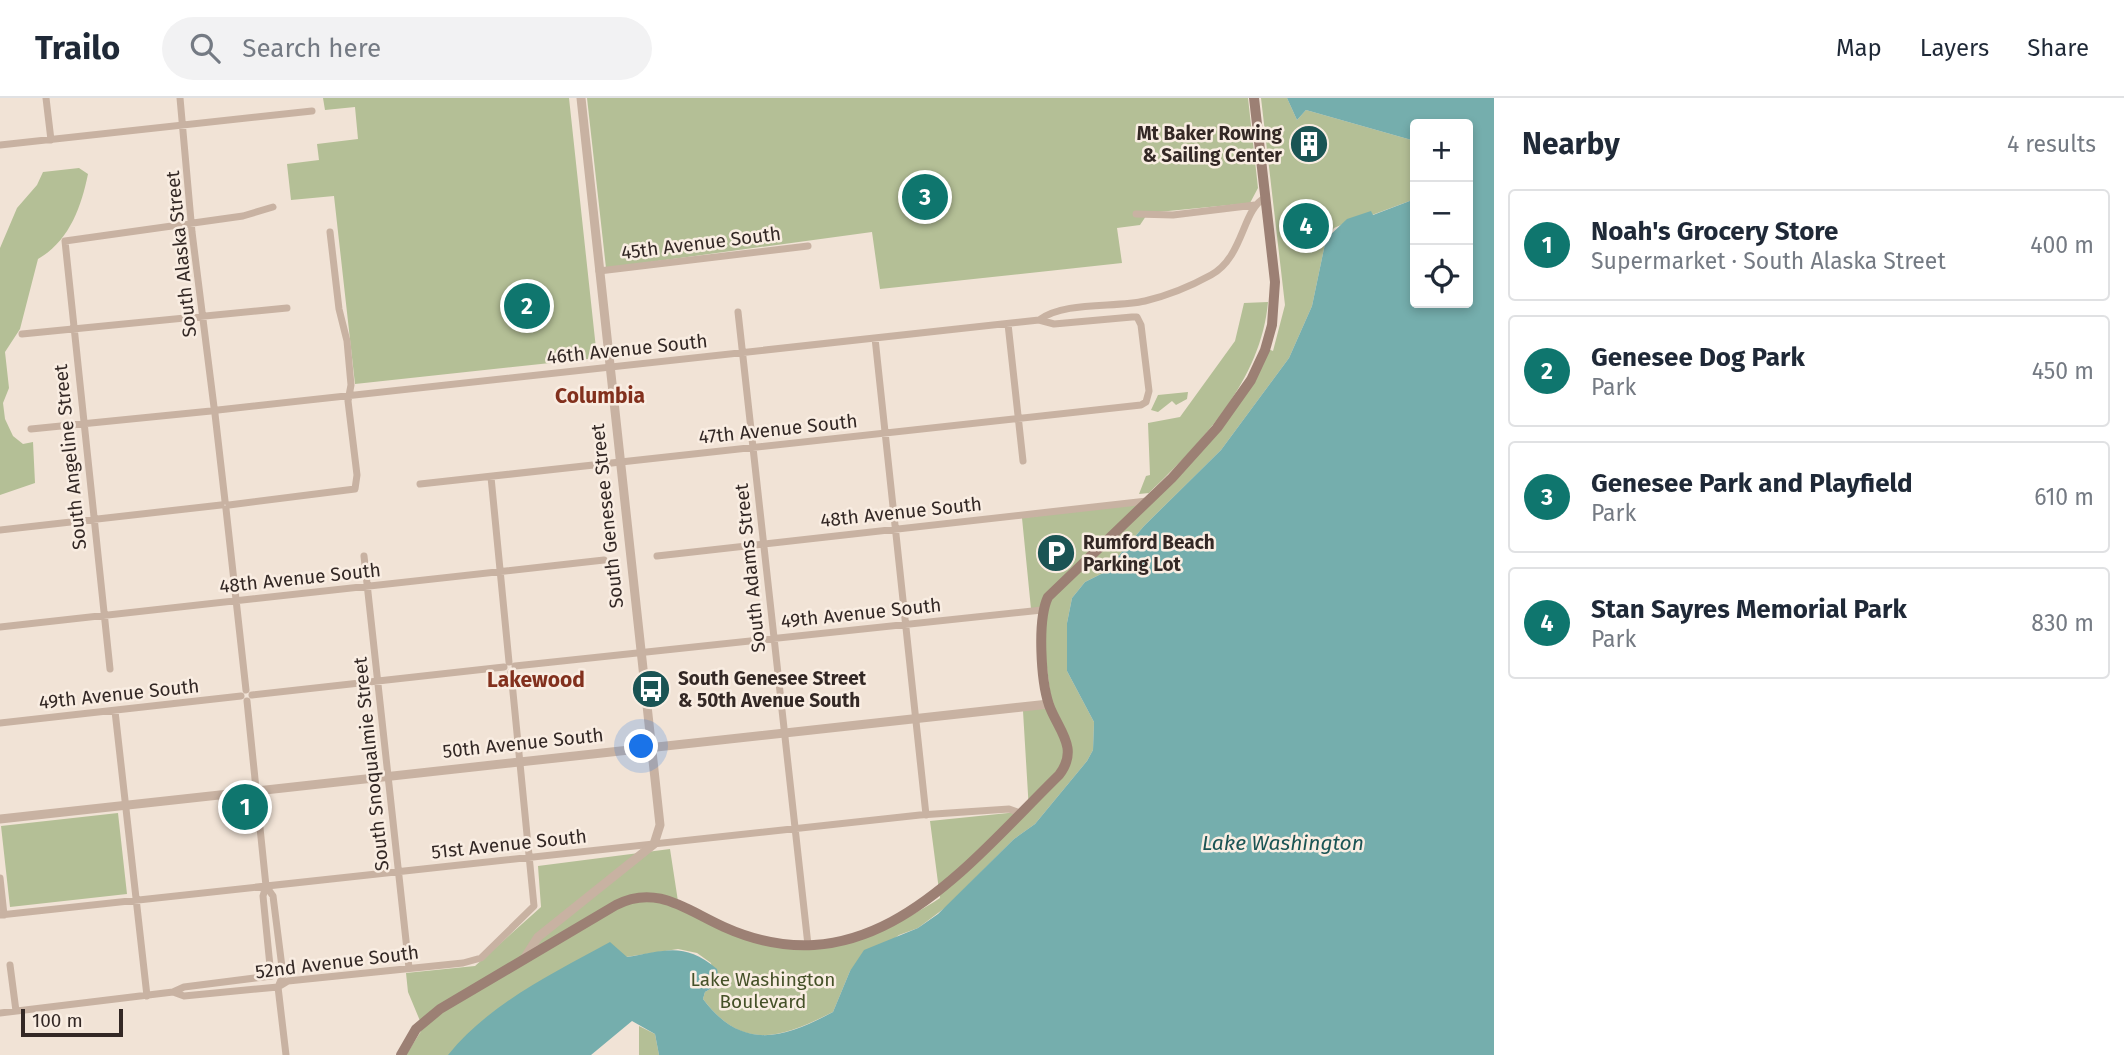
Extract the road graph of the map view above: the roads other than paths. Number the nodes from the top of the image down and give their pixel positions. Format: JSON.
{"nodes":[{"id":1,"x":46,"y":98,"type":"edge"},
{"id":2,"x":180,"y":98,"type":"edge"},
{"id":3,"x":581,"y":98,"type":"edge"},
{"id":4,"x":1254,"y":98,"type":"edge"},
{"id":5,"x":312,"y":111,"type":"dead end"},
{"id":6,"x":183,"y":125,"type":"junction"},
{"id":7,"x":51,"y":140,"type":"junction"},
{"id":8,"x":0,"y":145,"type":"edge"},
{"id":9,"x":1265,"y":198,"type":"junction"},
{"id":10,"x":1255,"y":205,"type":"junction"},
{"id":11,"x":274,"y":207,"type":"dead end"},
{"id":12,"x":1136,"y":214,"type":"dead end"},
{"id":13,"x":192,"y":222,"type":"junction"},
{"id":14,"x":330,"y":232,"type":"dead end"},
{"id":15,"x":807,"y":246,"type":"dead end"},
{"id":16,"x":598,"y":271,"type":"junction"},
{"id":17,"x":286,"y":308,"type":"dead end"},
{"id":18,"x":738,"y":312,"type":"dead end"},
{"id":19,"x":203,"y":316,"type":"junction"},
{"id":20,"x":1040,"y":320,"type":"junction"},
{"id":21,"x":1008,"y":324,"type":"junction"},
{"id":22,"x":72,"y":330,"type":"junction"},
{"id":23,"x":22,"y":334,"type":"dead end"},
{"id":24,"x":875,"y":338,"type":"junction"},
{"id":25,"x":743,"y":353,"type":"junction"},
{"id":26,"x":608,"y":367,"type":"junction"},
{"id":27,"x":348,"y":396,"type":"junction"},
{"id":28,"x":1141,"y":405,"type":"joint"},
{"id":29,"x":215,"y":410,"type":"junction"},
{"id":30,"x":1018,"y":419,"type":"junction"},
{"id":31,"x":83,"y":424,"type":"junction"},
{"id":32,"x":31,"y":429,"type":"dead end"},
{"id":33,"x":885,"y":433,"type":"junction"},
{"id":34,"x":753,"y":448,"type":"junction"},
{"id":35,"x":1023,"y":461,"type":"dead end"},
{"id":36,"x":618,"y":462,"type":"junction"},
{"id":37,"x":491,"y":477,"type":"junction"},
{"id":38,"x":420,"y":484,"type":"dead end"},
{"id":39,"x":1148,"y":501,"type":"junction"},
{"id":40,"x":225,"y":505,"type":"junction"},
{"id":41,"x":93,"y":519,"type":"junction"},
{"id":42,"x":896,"y":528,"type":"junction"},
{"id":43,"x":0,"y":530,"type":"edge"},
{"id":44,"x":763,"y":543,"type":"junction"},
{"id":45,"x":364,"y":556,"type":"dead end"},
{"id":46,"x":657,"y":556,"type":"dead end"},
{"id":47,"x":604,"y":560,"type":"dead end"},
{"id":48,"x":500,"y":571,"type":"junction"},
{"id":49,"x":368,"y":586,"type":"junction"},
{"id":50,"x":236,"y":601,"type":"junction"},
{"id":51,"x":1042,"y":610,"type":"junction"},
{"id":52,"x":104,"y":614,"type":"junction"},
{"id":53,"x":906,"y":624,"type":"junction"},
{"id":54,"x":0,"y":626,"type":"edge"},
{"id":55,"x":774,"y":638,"type":"junction"},
{"id":56,"x":640,"y":653,"type":"junction"},
{"id":57,"x":510,"y":667,"type":"junction"},
{"id":58,"x":110,"y":669,"type":"dead end"},
{"id":59,"x":378,"y":681,"type":"junction"},
{"id":60,"x":246,"y":696,"type":"junction"},
{"id":61,"x":1049,"y":704,"type":"junction"},
{"id":62,"x":115,"y":711,"type":"junction"},
{"id":63,"x":916,"y":719,"type":"junction"},
{"id":64,"x":0,"y":723,"type":"edge"},
{"id":65,"x":784,"y":734,"type":"junction"},
{"id":66,"x":651,"y":748,"type":"junction"},
{"id":67,"x":520,"y":761,"type":"junction"},
{"id":68,"x":389,"y":776,"type":"junction"},
{"id":69,"x":256,"y":790,"type":"junction"},
{"id":70,"x":125,"y":805,"type":"junction"},
{"id":71,"x":1020,"y":813,"type":"junction"},
{"id":72,"x":926,"y":815,"type":"junction"},
{"id":73,"x":0,"y":819,"type":"edge"},
{"id":74,"x":794,"y":829,"type":"junction"},
{"id":75,"x":654,"y":844,"type":"junction"},
{"id":76,"x":530,"y":857,"type":"junction"},
{"id":77,"x":398,"y":872,"type":"junction"},
{"id":78,"x":0,"y":878,"type":"edge"},
{"id":79,"x":266,"y":886,"type":"junction"},
{"id":80,"x":135,"y":901,"type":"junction"},
{"id":81,"x":2,"y":915,"type":"edge"},
{"id":82,"x":808,"y":946,"type":"junction"},
{"id":83,"x":524,"y":959,"type":"junction"},
{"id":84,"x":10,"y":965,"type":"dead end"},
{"id":85,"x":409,"y":968,"type":"junction"},
{"id":86,"x":268,"y":978,"type":"joint"},
{"id":87,"x":278,"y":987,"type":"junction"},
{"id":88,"x":173,"y":992,"type":"junction"},
{"id":89,"x":147,"y":996,"type":"junction"},
{"id":90,"x":16,"y":1011,"type":"junction"},
{"id":91,"x":0,"y":1013,"type":"edge"},
{"id":92,"x":286,"y":1055,"type":"edge"},
{"id":93,"x":401,"y":1055,"type":"edge"}],
"edges":[{"from":1,"to":7,"type":"street"},
{"from":2,"to":6,"type":"street","name":"South Alaska Street"},
{"from":3,"to":16,"type":"street","name":"South Genesee Street"},
{"from":4,"to":9,"type":"main road"},
{"from":5,"to":6,"type":"street"},
{"from":6,"to":7,"type":"street"},
{"from":6,"to":13,"type":"street","name":"South Alaska Street"},
{"from":7,"to":8,"type":"street"},
{"from":9,"to":10,"type":"street"},
{"from":9,"to":39,"type":"main road"},
{"from":10,"to":12,"type":"street"},
{"from":10,"to":20,"type":"street","name":"46th Avenue South"},
{"from":11,"to":13,"type":"street"},
{"from":13,"to":19,"type":"street","name":"South Alaska Street"},
{"from":13,"to":22,"type":"street","name":"South Angeline Street"},
{"from":14,"to":27,"type":"street"},
{"from":15,"to":16,"type":"street","name":"45th Avenue South"},
{"from":16,"to":26,"type":"street","name":"South Genesee Street"},
{"from":17,"to":19,"type":"street"},
{"from":18,"to":25,"type":"street","name":"South Adams Street"},
{"from":19,"to":22,"type":"street"},
{"from":19,"to":29,"type":"street","name":"South Alaska Street"},
{"from":20,"to":21,"type":"street","name":"46th Avenue South"},
{"from":20,"to":28,"type":"street","name":"46th Avenue South"},
{"from":21,"to":24,"type":"street","name":"46th Avenue South"},
{"from":21,"to":30,"type":"street"},
{"from":22,"to":23,"type":"street"},
{"from":22,"to":31,"type":"street","name":"South Angeline Street"},
{"from":24,"to":25,"type":"street","name":"46th Avenue South"},
{"from":24,"to":33,"type":"street"},
{"from":25,"to":26,"type":"street","name":"46th Avenue South"},
{"from":25,"to":34,"type":"street","name":"South Adams Street"},
{"from":26,"to":27,"type":"street","name":"46th Avenue South"},
{"from":26,"to":36,"type":"street","name":"South Genesee Street"},
{"from":27,"to":29,"type":"street","name":"46th Avenue South"},
{"from":27,"to":40,"type":"street"},
{"from":28,"to":30,"type":"street","name":"47th Avenue South"},
{"from":29,"to":31,"type":"street","name":"46th Avenue South"},
{"from":29,"to":40,"type":"street","name":"South Alaska Street"},
{"from":30,"to":33,"type":"street","name":"47th Avenue South"},
{"from":30,"to":35,"type":"street"},
{"from":31,"to":32,"type":"street","name":"46th Avenue South"},
{"from":31,"to":41,"type":"street","name":"South Angeline Street"},
{"from":33,"to":34,"type":"street","name":"47th Avenue South"},
{"from":33,"to":42,"type":"street"},
{"from":34,"to":36,"type":"street","name":"47th Avenue South"},
{"from":34,"to":44,"type":"street","name":"South Adams Street"},
{"from":36,"to":37,"type":"street","name":"47th Avenue South"},
{"from":36,"to":56,"type":"street","name":"South Genesee Street"},
{"from":37,"to":38,"type":"street","name":"47th Avenue South"},
{"from":37,"to":48,"type":"street"},
{"from":39,"to":42,"type":"street","name":"48th Avenue South"},
{"from":39,"to":51,"type":"main road"},
{"from":40,"to":41,"type":"street"},
{"from":40,"to":50,"type":"street","name":"South Alaska Street"},
{"from":41,"to":43,"type":"street"},
{"from":41,"to":52,"type":"street","name":"South Angeline Street"},
{"from":42,"to":44,"type":"street","name":"48th Avenue South"},
{"from":42,"to":53,"type":"street"},
{"from":44,"to":46,"type":"street","name":"48th Avenue South"},
{"from":44,"to":55,"type":"street","name":"South Adams Street"},
{"from":45,"to":49,"type":"street","name":"South Snoqualmie Street"},
{"from":47,"to":48,"type":"street","name":"48th Avenue South"},
{"from":48,"to":49,"type":"street","name":"48th Avenue South"},
{"from":48,"to":57,"type":"street"},
{"from":49,"to":50,"type":"street","name":"48th Avenue South"},
{"from":49,"to":59,"type":"street","name":"South Snoqualmie Street"},
{"from":50,"to":52,"type":"street","name":"48th Avenue South"},
{"from":50,"to":60,"type":"street","name":"South Alaska Street"},
{"from":51,"to":53,"type":"street","name":"49th Avenue South"},
{"from":51,"to":61,"type":"main road"},
{"from":52,"to":54,"type":"street","name":"48th Avenue South"},
{"from":52,"to":58,"type":"street","name":"South Angeline Street"},
{"from":53,"to":55,"type":"street","name":"49th Avenue South"},
{"from":53,"to":63,"type":"street"},
{"from":55,"to":56,"type":"street","name":"49th Avenue South"},
{"from":55,"to":65,"type":"street","name":"South Adams Street"},
{"from":56,"to":57,"type":"street","name":"49th Avenue South"},
{"from":56,"to":66,"type":"street","name":"South Genesee Street"},
{"from":57,"to":59,"type":"street","name":"49th Avenue South"},
{"from":57,"to":67,"type":"street"},
{"from":59,"to":60,"type":"street","name":"49th Avenue South"},
{"from":59,"to":68,"type":"street","name":"South Snoqualmie Street"},
{"from":60,"to":62,"type":"street","name":"49th Avenue South"},
{"from":60,"to":69,"type":"street","name":"South Alaska Street"},
{"from":61,"to":63,"type":"street","name":"50th Avenue South"},
{"from":61,"to":71,"type":"main road"},
{"from":62,"to":64,"type":"street","name":"49th Avenue South"},
{"from":62,"to":70,"type":"street"},
{"from":63,"to":65,"type":"street","name":"50th Avenue South"},
{"from":63,"to":72,"type":"street"},
{"from":65,"to":66,"type":"street","name":"50th Avenue South"},
{"from":65,"to":74,"type":"street","name":"South Adams Street"},
{"from":66,"to":67,"type":"street","name":"50th Avenue South"},
{"from":66,"to":75,"type":"street","name":"South Genesee Street"},
{"from":67,"to":68,"type":"street","name":"50th Avenue South"},
{"from":67,"to":76,"type":"street"},
{"from":68,"to":69,"type":"street","name":"50th Avenue South"},
{"from":68,"to":77,"type":"street","name":"South Snoqualmie Street"},
{"from":69,"to":70,"type":"street","name":"50th Avenue South"},
{"from":69,"to":79,"type":"street","name":"South Alaska Street"},
{"from":70,"to":73,"type":"street","name":"50th Avenue South"},
{"from":70,"to":80,"type":"street"},
{"from":71,"to":72,"type":"street","name":"51st Avenue South"},
{"from":71,"to":82,"type":"main road"},
{"from":72,"to":74,"type":"street","name":"51st Avenue South"},
{"from":74,"to":75,"type":"street","name":"51st Avenue South"},
{"from":74,"to":82,"type":"street","name":"South Adams Street"},
{"from":75,"to":76,"type":"street","name":"51st Avenue South"},
{"from":75,"to":83,"type":"street"},
{"from":76,"to":77,"type":"street","name":"51st Avenue South"},
{"from":76,"to":85,"type":"street","name":"52nd Avenue South"},
{"from":77,"to":79,"type":"street","name":"51st Avenue South"},
{"from":77,"to":85,"type":"street","name":"South Snoqualmie Street"},
{"from":78,"to":81,"type":"street"},
{"from":79,"to":80,"type":"street","name":"51st Avenue South"},
{"from":79,"to":86,"type":"street","name":"South Alaska Street"},
{"from":79,"to":87,"type":"street","name":"South Alaska Street"},
{"from":80,"to":81,"type":"street","name":"51st Avenue South"},
{"from":80,"to":89,"type":"street"},
{"from":82,"to":83,"type":"main road"},
{"from":83,"to":93,"type":"main road"},
{"from":84,"to":90,"type":"street"},
{"from":85,"to":87,"type":"street","name":"52nd Avenue South"},
{"from":86,"to":88,"type":"street","name":"52nd Avenue South"},
{"from":87,"to":88,"type":"street","name":"52nd Avenue South"},
{"from":87,"to":92,"type":"street","name":"South Alaska Street"},
{"from":88,"to":89,"type":"street","name":"52nd Avenue South"},
{"from":89,"to":90,"type":"street","name":"52nd Avenue South"},
{"from":90,"to":91,"type":"street","name":"52nd Avenue South"}]}
